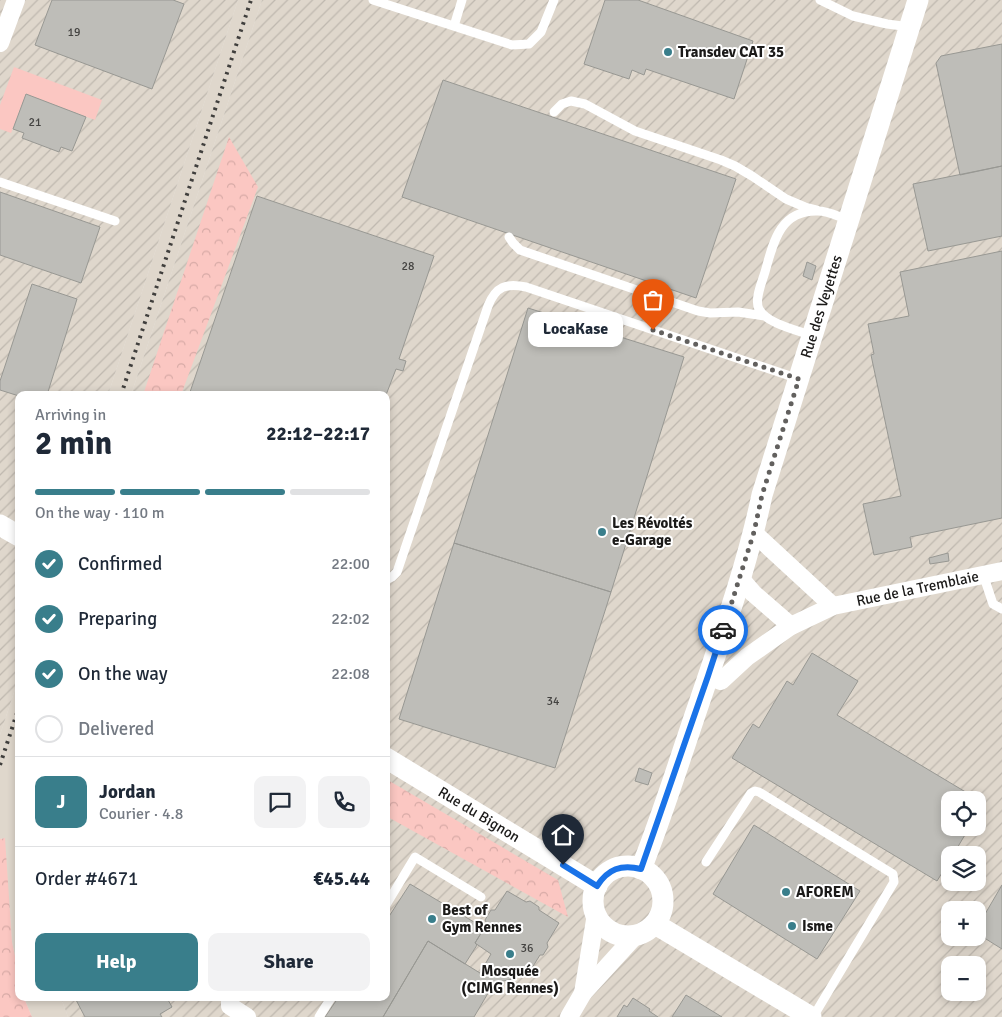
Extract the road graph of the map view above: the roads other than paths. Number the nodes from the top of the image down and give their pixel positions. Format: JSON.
{"nodes":[{"id":1,"x":16,"y":0,"type":"edge"},
{"id":2,"x":373,"y":0,"type":"edge"},
{"id":3,"x":462,"y":0,"type":"edge"},
{"id":4,"x":554,"y":0,"type":"edge"},
{"id":5,"x":820,"y":0,"type":"edge"},
{"id":6,"x":919,"y":0,"type":"edge"},
{"id":7,"x":454,"y":26,"type":"junction"},
{"id":8,"x":910,"y":27,"type":"junction"},
{"id":9,"x":0,"y":43,"type":"edge"},
{"id":10,"x":554,"y":112,"type":"dead end"},
{"id":11,"x":0,"y":182,"type":"edge"},
{"id":12,"x":817,"y":210,"type":"junction"},
{"id":13,"x":849,"y":220,"type":"junction"},
{"id":14,"x":114,"y":222,"type":"dead end"},
{"id":15,"x":509,"y":237,"type":"dead end"},
{"id":16,"x":765,"y":316,"type":"junction"},
{"id":17,"x":813,"y":336,"type":"junction"},
{"id":18,"x":799,"y":379,"type":"junction"},
{"id":19,"x":0,"y":524,"type":"edge"},
{"id":20,"x":754,"y":532,"type":"junction"},
{"id":21,"x":15,"y":533,"type":"edge"},
{"id":22,"x":1002,"y":571,"type":"edge"},
{"id":23,"x":983,"y":574,"type":"junction"},
{"id":24,"x":740,"y":578,"type":"junction"},
{"id":25,"x":390,"y":579,"type":"edge"},
{"id":26,"x":834,"y":606,"type":"junction"},
{"id":27,"x":1002,"y":609,"type":"edge"},
{"id":28,"x":792,"y":626,"type":"junction"},
{"id":29,"x":708,"y":676,"type":"junction"},
{"id":30,"x":390,"y":760,"type":"edge"},
{"id":31,"x":706,"y":862,"type":"dead end"},
{"id":32,"x":641,"y":869,"type":"junction"},
{"id":33,"x":597,"y":886,"type":"junction"},
{"id":34,"x":390,"y":898,"type":"edge"},
{"id":35,"x":481,"y":898,"type":"dead end"},
{"id":36,"x":596,"y":914,"type":"junction"},
{"id":37,"x":655,"y":924,"type":"junction"},
{"id":38,"x":636,"y":935,"type":"junction"},
{"id":39,"x":583,"y":993,"type":"junction"},
{"id":40,"x":230,"y":1001,"type":"edge"},
{"id":41,"x":328,"y":1001,"type":"edge"},
{"id":42,"x":247,"y":1017,"type":"edge"},
{"id":43,"x":319,"y":1017,"type":"edge"},
{"id":44,"x":569,"y":1017,"type":"edge"},
{"id":45,"x":812,"y":1017,"type":"edge"}],
"edges":[{"from":1,"to":9,"type":"street"},
{"from":2,"to":7,"type":"lane"},
{"from":3,"to":7,"type":"lane"},
{"from":4,"to":7,"type":"lane"},
{"from":5,"to":8,"type":"lane"},
{"from":6,"to":8,"type":"street","name":"Rue des Veyettes"},
{"from":8,"to":13,"type":"street","name":"Rue des Veyettes"},
{"from":10,"to":12,"type":"lane"},
{"from":11,"to":14,"type":"lane"},
{"from":12,"to":13,"type":"lane"},
{"from":12,"to":16,"type":"lane"},
{"from":13,"to":17,"type":"street","name":"Rue des Veyettes"},
{"from":15,"to":16,"type":"lane"},
{"from":16,"to":17,"type":"lane"},
{"from":17,"to":18,"type":"street","name":"Rue des Veyettes"},
{"from":18,"to":20,"type":"street","name":"Rue des Veyettes"},
{"from":18,"to":25,"type":"lane"},
{"from":19,"to":21,"type":"street"},
{"from":20,"to":24,"type":"street","name":"Rue des Veyettes"},
{"from":20,"to":26,"type":"street"},
{"from":22,"to":23,"type":"street","name":"Rue de la Tremblaie"},
{"from":23,"to":26,"type":"street","name":"Rue de la Tremblaie"},
{"from":23,"to":27,"type":"lane"},
{"from":24,"to":28,"type":"street"},
{"from":24,"to":29,"type":"street","name":"Rue des Veyettes"},
{"from":26,"to":28,"type":"street","name":"Rue de la Tremblaie"},
{"from":28,"to":29,"type":"street","name":"Rue de la Tremblaie"},
{"from":29,"to":32,"type":"street","name":"Rue des Veyettes"},
{"from":30,"to":33,"type":"street","name":"Rue du Bignon"},
{"from":31,"to":45,"type":"lane"},
{"from":32,"to":33,"type":"street"},
{"from":32,"to":37,"type":"street"},
{"from":33,"to":36,"type":"street"},
{"from":34,"to":35,"type":"lane"},
{"from":36,"to":38,"type":"street"},
{"from":36,"to":39,"type":"street"},
{"from":37,"to":38,"type":"street"},
{"from":37,"to":45,"type":"street"},
{"from":38,"to":39,"type":"street"},
{"from":39,"to":44,"type":"street"},
{"from":40,"to":42,"type":"street"},
{"from":41,"to":43,"type":"lane"}]}
